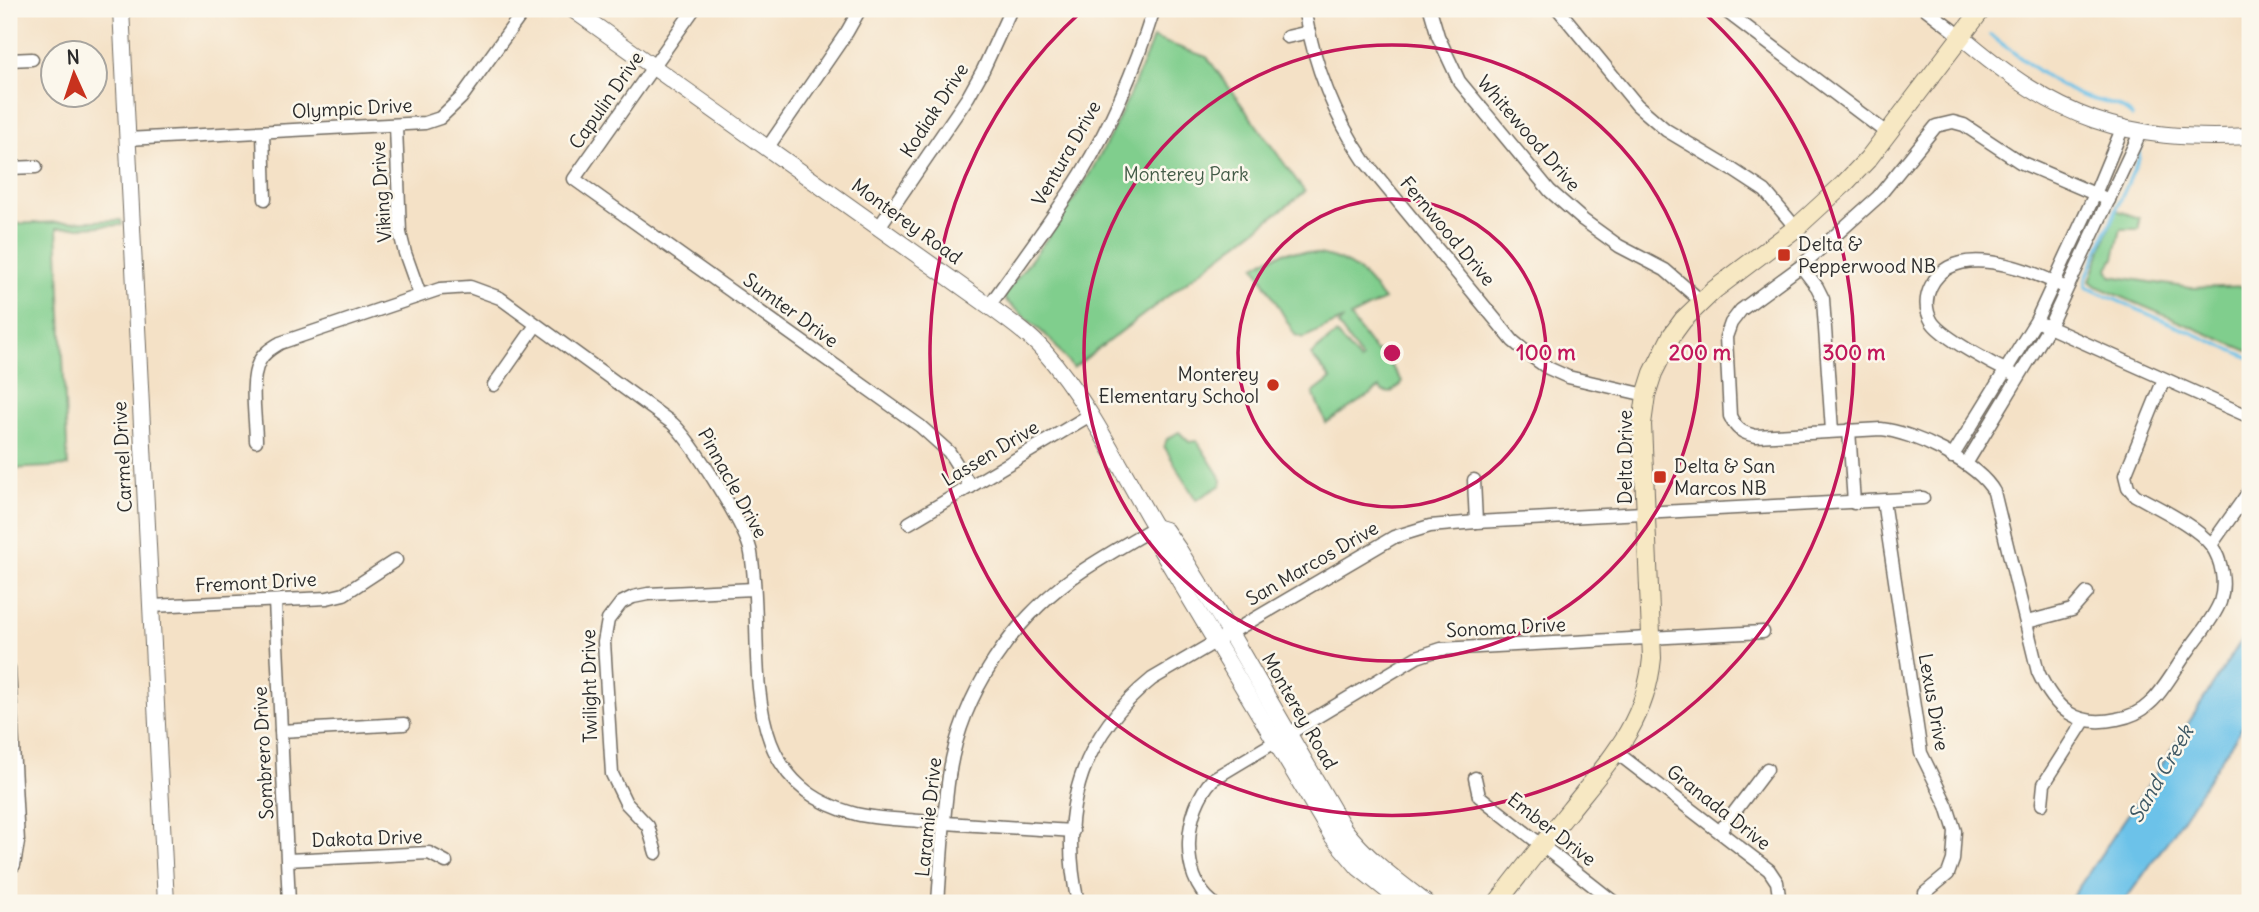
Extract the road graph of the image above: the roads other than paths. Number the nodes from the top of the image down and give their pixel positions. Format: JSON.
{"nodes":[{"id":1,"x":121,"y":9,"type":"edge"},
{"id":2,"x":525,"y":9,"type":"edge"},
{"id":3,"x":572,"y":9,"type":"edge"},
{"id":4,"x":694,"y":9,"type":"edge"},
{"id":5,"x":860,"y":9,"type":"edge"},
{"id":6,"x":1011,"y":9,"type":"edge"},
{"id":7,"x":1154,"y":9,"type":"edge"},
{"id":8,"x":1304,"y":9,"type":"edge"},
{"id":9,"x":1430,"y":9,"type":"edge"},
{"id":10,"x":1559,"y":9,"type":"edge"},
{"id":11,"x":1723,"y":9,"type":"edge"},
{"id":12,"x":1926,"y":9,"type":"edge"},
{"id":13,"x":1982,"y":9,"type":"edge"},
{"id":14,"x":1309,"y":32,"type":"junction"},
{"id":15,"x":1961,"y":36,"type":"junction"},
{"id":16,"x":1287,"y":37,"type":"dead end"},
{"id":17,"x":32,"y":59,"type":"dead end"},
{"id":18,"x":9,"y":61,"type":"edge"},
{"id":19,"x":653,"y":66,"type":"junction"},
{"id":20,"x":396,"y":125,"type":"junction"},
{"id":21,"x":2122,"y":129,"type":"junction"},
{"id":22,"x":262,"y":132,"type":"junction"},
{"id":23,"x":2140,"y":133,"type":"junction"},
{"id":24,"x":1888,"y":134,"type":"junction"},
{"id":25,"x":2250,"y":136,"type":"edge"},
{"id":26,"x":127,"y":139,"type":"junction"},
{"id":27,"x":768,"y":148,"type":"junction"},
{"id":28,"x":36,"y":167,"type":"dead end"},
{"id":29,"x":9,"y":168,"type":"edge"},
{"id":30,"x":574,"y":179,"type":"joint"},
{"id":31,"x":2095,"y":194,"type":"junction"},
{"id":32,"x":265,"y":199,"type":"dead end"},
{"id":33,"x":2109,"y":200,"type":"junction"},
{"id":34,"x":879,"y":227,"type":"junction"},
{"id":35,"x":1796,"y":228,"type":"junction"},
{"id":36,"x":1801,"y":266,"type":"junction"},
{"id":37,"x":2061,"y":285,"type":"junction"},
{"id":38,"x":420,"y":295,"type":"junction"},
{"id":39,"x":1701,"y":301,"type":"junction"},
{"id":40,"x":989,"y":306,"type":"junction"},
{"id":41,"x":2036,"y":321,"type":"junction"},
{"id":42,"x":536,"y":325,"type":"junction"},
{"id":43,"x":2049,"y":327,"type":"junction"},
{"id":44,"x":2006,"y":371,"type":"junction"},
{"id":45,"x":2019,"y":378,"type":"junction"},
{"id":46,"x":2164,"y":379,"type":"junction"},
{"id":47,"x":494,"y":386,"type":"dead end"},
{"id":48,"x":1646,"y":395,"type":"junction"},
{"id":49,"x":1090,"y":415,"type":"junction"},
{"id":50,"x":2250,"y":417,"type":"edge"},
{"id":51,"x":1849,"y":430,"type":"junction"},
{"id":52,"x":1832,"y":431,"type":"junction"},
{"id":53,"x":256,"y":441,"type":"dead end"},
{"id":54,"x":1952,"y":457,"type":"junction"},
{"id":55,"x":1966,"y":464,"type":"junction"},
{"id":56,"x":1474,"y":480,"type":"dead end"},
{"id":57,"x":971,"y":487,"type":"junction"},
{"id":58,"x":2250,"y":490,"type":"edge"},
{"id":59,"x":1923,"y":498,"type":"dead end"},
{"id":60,"x":1883,"y":501,"type":"junction"},
{"id":61,"x":1854,"y":503,"type":"junction"},
{"id":62,"x":1646,"y":514,"type":"junction"},
{"id":63,"x":1476,"y":522,"type":"junction"},
{"id":64,"x":909,"y":523,"type":"dead end"},
{"id":65,"x":1155,"y":527,"type":"junction"},
{"id":66,"x":2211,"y":545,"type":"junction"},
{"id":67,"x":396,"y":560,"type":"dead end"},
{"id":68,"x":754,"y":589,"type":"junction"},
{"id":69,"x":2087,"y":593,"type":"dead end"},
{"id":70,"x":275,"y":601,"type":"junction"},
{"id":71,"x":151,"y":606,"type":"junction"},
{"id":72,"x":2027,"y":622,"type":"junction"},
{"id":73,"x":1763,"y":632,"type":"dead end"},
{"id":74,"x":1223,"y":637,"type":"junction"},
{"id":75,"x":1652,"y":638,"type":"junction"},
{"id":76,"x":9,"y":668,"type":"edge"},
{"id":77,"x":2084,"y":721,"type":"junction"},
{"id":78,"x":404,"y":724,"type":"dead end"},
{"id":79,"x":281,"y":730,"type":"junction"},
{"id":80,"x":1282,"y":739,"type":"junction"},
{"id":81,"x":1616,"y":752,"type":"junction"},
{"id":82,"x":1767,"y":769,"type":"dead end"},
{"id":83,"x":1475,"y":778,"type":"dead end"},
{"id":84,"x":2042,"y":804,"type":"dead end"},
{"id":85,"x":944,"y":823,"type":"junction"},
{"id":86,"x":1073,"y":831,"type":"junction"},
{"id":87,"x":1720,"y":831,"type":"junction"},
{"id":88,"x":1542,"y":846,"type":"junction"},
{"id":89,"x":656,"y":853,"type":"dead end"},
{"id":90,"x":288,"y":860,"type":"junction"},
{"id":91,"x":446,"y":862,"type":"dead end"},
{"id":92,"x":14,"y":865,"type":"dead end"},
{"id":93,"x":1925,"y":893,"type":"dead end"},
{"id":94,"x":166,"y":903,"type":"edge"},
{"id":95,"x":289,"y":903,"type":"edge"},
{"id":96,"x":938,"y":903,"type":"edge"},
{"id":97,"x":1078,"y":903,"type":"edge"},
{"id":98,"x":1213,"y":903,"type":"edge"},
{"id":99,"x":1403,"y":903,"type":"edge"},
{"id":100,"x":1426,"y":903,"type":"edge"},
{"id":101,"x":1497,"y":903,"type":"edge"},
{"id":102,"x":1615,"y":903,"type":"edge"},
{"id":103,"x":1780,"y":903,"type":"edge"}],
"edges":[{"from":1,"to":26,"type":"street","name":"Carmel Drive"},
{"from":2,"to":20,"type":"street","name":"Olympic Drive"},
{"from":3,"to":19,"type":"street","name":"Monterey Road"},
{"from":4,"to":19,"type":"street","name":"Capulin Drive"},
{"from":5,"to":27,"type":"street"},
{"from":6,"to":34,"type":"street","name":"Kodiak Drive"},
{"from":7,"to":40,"type":"street","name":"Ventura Drive"},
{"from":8,"to":14,"type":"street","name":"Fernwood Drive"},
{"from":9,"to":39,"type":"street","name":"Whitewood Drive"},
{"from":10,"to":35,"type":"street"},
{"from":11,"to":24,"type":"street"},
{"from":12,"to":15,"type":"street"},
{"from":13,"to":15,"type":"main road","name":"Delta Drive"},
{"from":14,"to":16,"type":"street"},
{"from":14,"to":48,"type":"street","name":"Fernwood Drive"},
{"from":15,"to":21,"type":"street"},
{"from":15,"to":24,"type":"main road","name":"Delta Drive"},
{"from":17,"to":18,"type":"street"},
{"from":19,"to":27,"type":"street","name":"Monterey Road"},
{"from":19,"to":30,"type":"street","name":"Capulin Drive"},
{"from":20,"to":22,"type":"street","name":"Olympic Drive"},
{"from":20,"to":38,"type":"street","name":"Viking Drive"},
{"from":21,"to":23,"type":"street"},
{"from":21,"to":31,"type":"street"},
{"from":22,"to":26,"type":"street","name":"Olympic Drive"},
{"from":22,"to":32,"type":"street"},
{"from":23,"to":25,"type":"street"},
{"from":23,"to":33,"type":"street"},
{"from":24,"to":35,"type":"main road","name":"Delta Drive"},
{"from":26,"to":71,"type":"street","name":"Carmel Drive"},
{"from":27,"to":34,"type":"street","name":"Monterey Road"},
{"from":28,"to":29,"type":"street"},
{"from":30,"to":57,"type":"street","name":"Sumter Drive"},
{"from":31,"to":33,"type":"street"},
{"from":31,"to":36,"type":"street"},
{"from":31,"to":37,"type":"street"},
{"from":33,"to":37,"type":"street"},
{"from":34,"to":40,"type":"street","name":"Monterey Road"},
{"from":35,"to":39,"type":"main road","name":"Delta Drive"},
{"from":36,"to":52,"type":"street"},
{"from":36,"to":52,"type":"street"},
{"from":37,"to":41,"type":"street"},
{"from":37,"to":43,"type":"street"},
{"from":37,"to":44,"type":"street"},
{"from":38,"to":42,"type":"street","name":"Pinnacle Drive"},
{"from":38,"to":53,"type":"street","name":"Pinnacle Drive"},
{"from":39,"to":48,"type":"main road","name":"Delta Drive"},
{"from":40,"to":49,"type":"street","name":"Monterey Road"},
{"from":41,"to":43,"type":"street"},
{"from":41,"to":44,"type":"street"},
{"from":42,"to":47,"type":"street"},
{"from":42,"to":68,"type":"street","name":"Pinnacle Drive"},
{"from":43,"to":45,"type":"street"},
{"from":43,"to":46,"type":"street"},
{"from":44,"to":45,"type":"street"},
{"from":44,"to":54,"type":"street"},
{"from":45,"to":55,"type":"street"},
{"from":46,"to":50,"type":"street"},
{"from":46,"to":66,"type":"street"},
{"from":48,"to":62,"type":"main road","name":"Delta Drive"},
{"from":49,"to":57,"type":"street","name":"Lassen Drive"},
{"from":49,"to":65,"type":"street","name":"Monterey Road"},
{"from":51,"to":52,"type":"street"},
{"from":51,"to":54,"type":"street"},
{"from":51,"to":61,"type":"street"},
{"from":54,"to":55,"type":"street"},
{"from":55,"to":72,"type":"street"},
{"from":56,"to":63,"type":"street"},
{"from":57,"to":64,"type":"street","name":"Lassen Drive"},
{"from":58,"to":66,"type":"street"},
{"from":59,"to":60,"type":"street","name":"San Marcos Drive"},
{"from":60,"to":61,"type":"street","name":"San Marcos Drive"},
{"from":60,"to":93,"type":"street","name":"Lexus Drive"},
{"from":61,"to":62,"type":"street","name":"San Marcos Drive"},
{"from":62,"to":63,"type":"street","name":"San Marcos Drive"},
{"from":62,"to":75,"type":"main road","name":"Delta Drive"},
{"from":63,"to":74,"type":"street","name":"San Marcos Drive"},
{"from":65,"to":74,"type":"street","name":"Monterey Road"},
{"from":65,"to":85,"type":"street","name":"Laramie Drive"},
{"from":66,"to":77,"type":"street"},
{"from":67,"to":70,"type":"street","name":"Fremont Drive"},
{"from":68,"to":85,"type":"street","name":"Pinnacle Drive"},
{"from":68,"to":89,"type":"street","name":"Twilight Drive"},
{"from":69,"to":72,"type":"street"},
{"from":70,"to":71,"type":"street","name":"Fremont Drive"},
{"from":70,"to":79,"type":"street","name":"Sombrero Drive"},
{"from":71,"to":94,"type":"street","name":"Carmel Drive"},
{"from":72,"to":77,"type":"street"},
{"from":73,"to":75,"type":"street","name":"Sonoma Drive"},
{"from":74,"to":80,"type":"street","name":"Monterey Road"},
{"from":74,"to":86,"type":"street","name":"San Marcos Drive"},
{"from":75,"to":80,"type":"street","name":"Sonoma Drive"},
{"from":75,"to":81,"type":"main road","name":"Delta Drive"},
{"from":76,"to":92,"type":"street"},
{"from":77,"to":84,"type":"street"},
{"from":78,"to":79,"type":"street"},
{"from":79,"to":90,"type":"street","name":"Sombrero Drive"},
{"from":80,"to":98,"type":"street","name":"Sonoma Drive"},
{"from":80,"to":99,"type":"street","name":"Monterey Road"},
{"from":80,"to":100,"type":"street","name":"Monterey Road"},
{"from":81,"to":87,"type":"street","name":"Granada Drive"},
{"from":81,"to":88,"type":"main road","name":"Delta Drive"},
{"from":82,"to":87,"type":"street"},
{"from":83,"to":88,"type":"street","name":"Ember Drive"},
{"from":85,"to":86,"type":"street","name":"Pinnacle Drive"},
{"from":85,"to":96,"type":"street","name":"Laramie Drive"},
{"from":86,"to":97,"type":"street","name":"San Marcos Drive"},
{"from":87,"to":103,"type":"street","name":"Granada Drive"},
{"from":88,"to":101,"type":"main road","name":"Delta Drive"},
{"from":88,"to":102,"type":"street","name":"Ember Drive"},
{"from":90,"to":91,"type":"street","name":"Dakota Drive"},
{"from":90,"to":95,"type":"street","name":"Sombrero Drive"}]}
